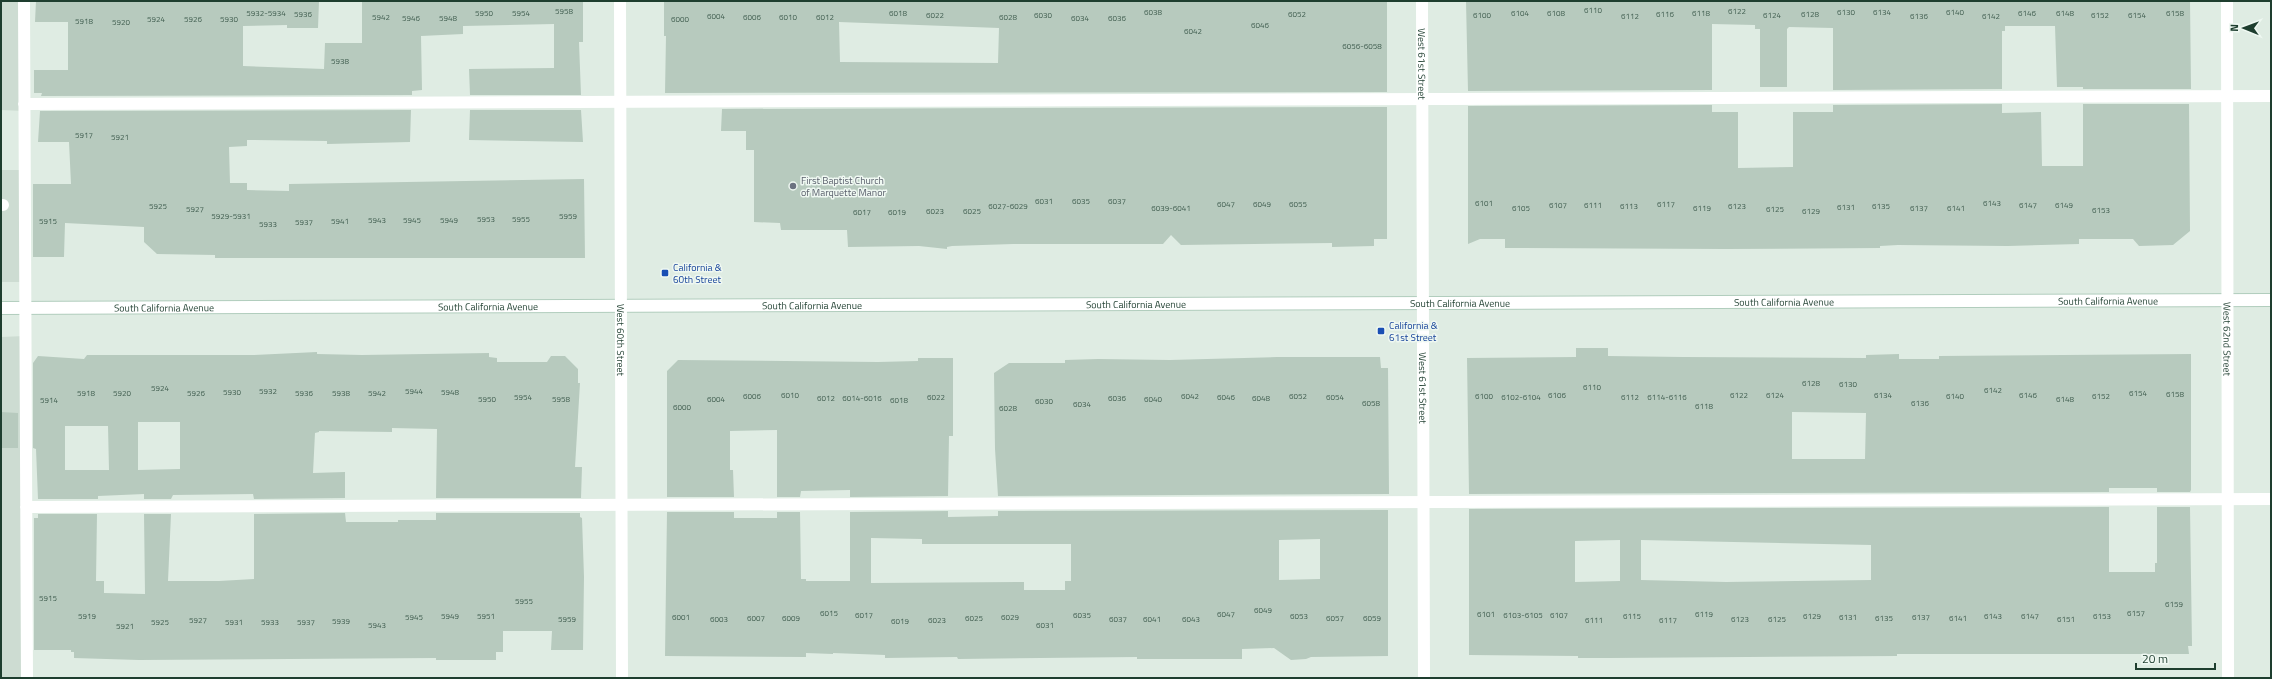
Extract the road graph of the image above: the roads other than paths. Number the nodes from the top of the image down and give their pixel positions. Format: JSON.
{"nodes":[{"id":1,"x":24,"y":1,"type":"edge"},
{"id":2,"x":620,"y":1,"type":"edge"},
{"id":3,"x":1422,"y":1,"type":"edge"},
{"id":4,"x":2227,"y":1,"type":"edge"},
{"id":5,"x":2226,"y":96,"type":"junction"},
{"id":6,"x":2271,"y":96,"type":"edge"},
{"id":7,"x":1422,"y":99,"type":"junction"},
{"id":8,"x":620,"y":102,"type":"junction"},
{"id":9,"x":24,"y":104,"type":"junction"},
{"id":10,"x":2226,"y":300,"type":"junction"},
{"id":11,"x":2271,"y":300,"type":"edge"},
{"id":12,"x":1423,"y":303,"type":"junction"},
{"id":13,"x":621,"y":306,"type":"junction"},
{"id":14,"x":1,"y":308,"type":"edge"},
{"id":15,"x":25,"y":308,"type":"junction"},
{"id":16,"x":2227,"y":499,"type":"junction"},
{"id":17,"x":2271,"y":499,"type":"edge"},
{"id":18,"x":1424,"y":502,"type":"junction"},
{"id":19,"x":622,"y":505,"type":"junction"},
{"id":20,"x":26,"y":507,"type":"junction"},
{"id":21,"x":27,"y":678,"type":"edge"},
{"id":22,"x":622,"y":678,"type":"edge"},
{"id":23,"x":1424,"y":678,"type":"edge"},
{"id":24,"x":2228,"y":678,"type":"edge"}],
"edges":[{"from":1,"to":9,"type":"street"},
{"from":2,"to":8,"type":"street","name":"West 60th Street"},
{"from":3,"to":7,"type":"street","name":"West 61st Street"},
{"from":4,"to":5,"type":"street","name":"West 62nd Street"},
{"from":5,"to":6,"type":"street"},
{"from":5,"to":7,"type":"street"},
{"from":5,"to":10,"type":"street","name":"West 62nd Street"},
{"from":7,"to":8,"type":"street"},
{"from":7,"to":12,"type":"street","name":"West 61st Street"},
{"from":8,"to":9,"type":"street"},
{"from":8,"to":13,"type":"street","name":"West 60th Street"},
{"from":9,"to":15,"type":"street"},
{"from":10,"to":11,"type":"street","name":"South California Avenue"},
{"from":10,"to":12,"type":"street","name":"South California Avenue"},
{"from":10,"to":16,"type":"street","name":"West 62nd Street"},
{"from":12,"to":13,"type":"street","name":"South California Avenue"},
{"from":12,"to":18,"type":"street","name":"West 61st Street"},
{"from":13,"to":15,"type":"street","name":"South California Avenue"},
{"from":13,"to":19,"type":"street","name":"West 60th Street"},
{"from":14,"to":15,"type":"street","name":"South California Avenue"},
{"from":15,"to":20,"type":"street"},
{"from":16,"to":17,"type":"street"},
{"from":16,"to":18,"type":"street"},
{"from":16,"to":24,"type":"street","name":"West 62nd Street"},
{"from":18,"to":19,"type":"street"},
{"from":18,"to":23,"type":"street","name":"West 61st Street"},
{"from":19,"to":20,"type":"street"},
{"from":19,"to":22,"type":"street","name":"West 60th Street"},
{"from":20,"to":21,"type":"street"}]}
